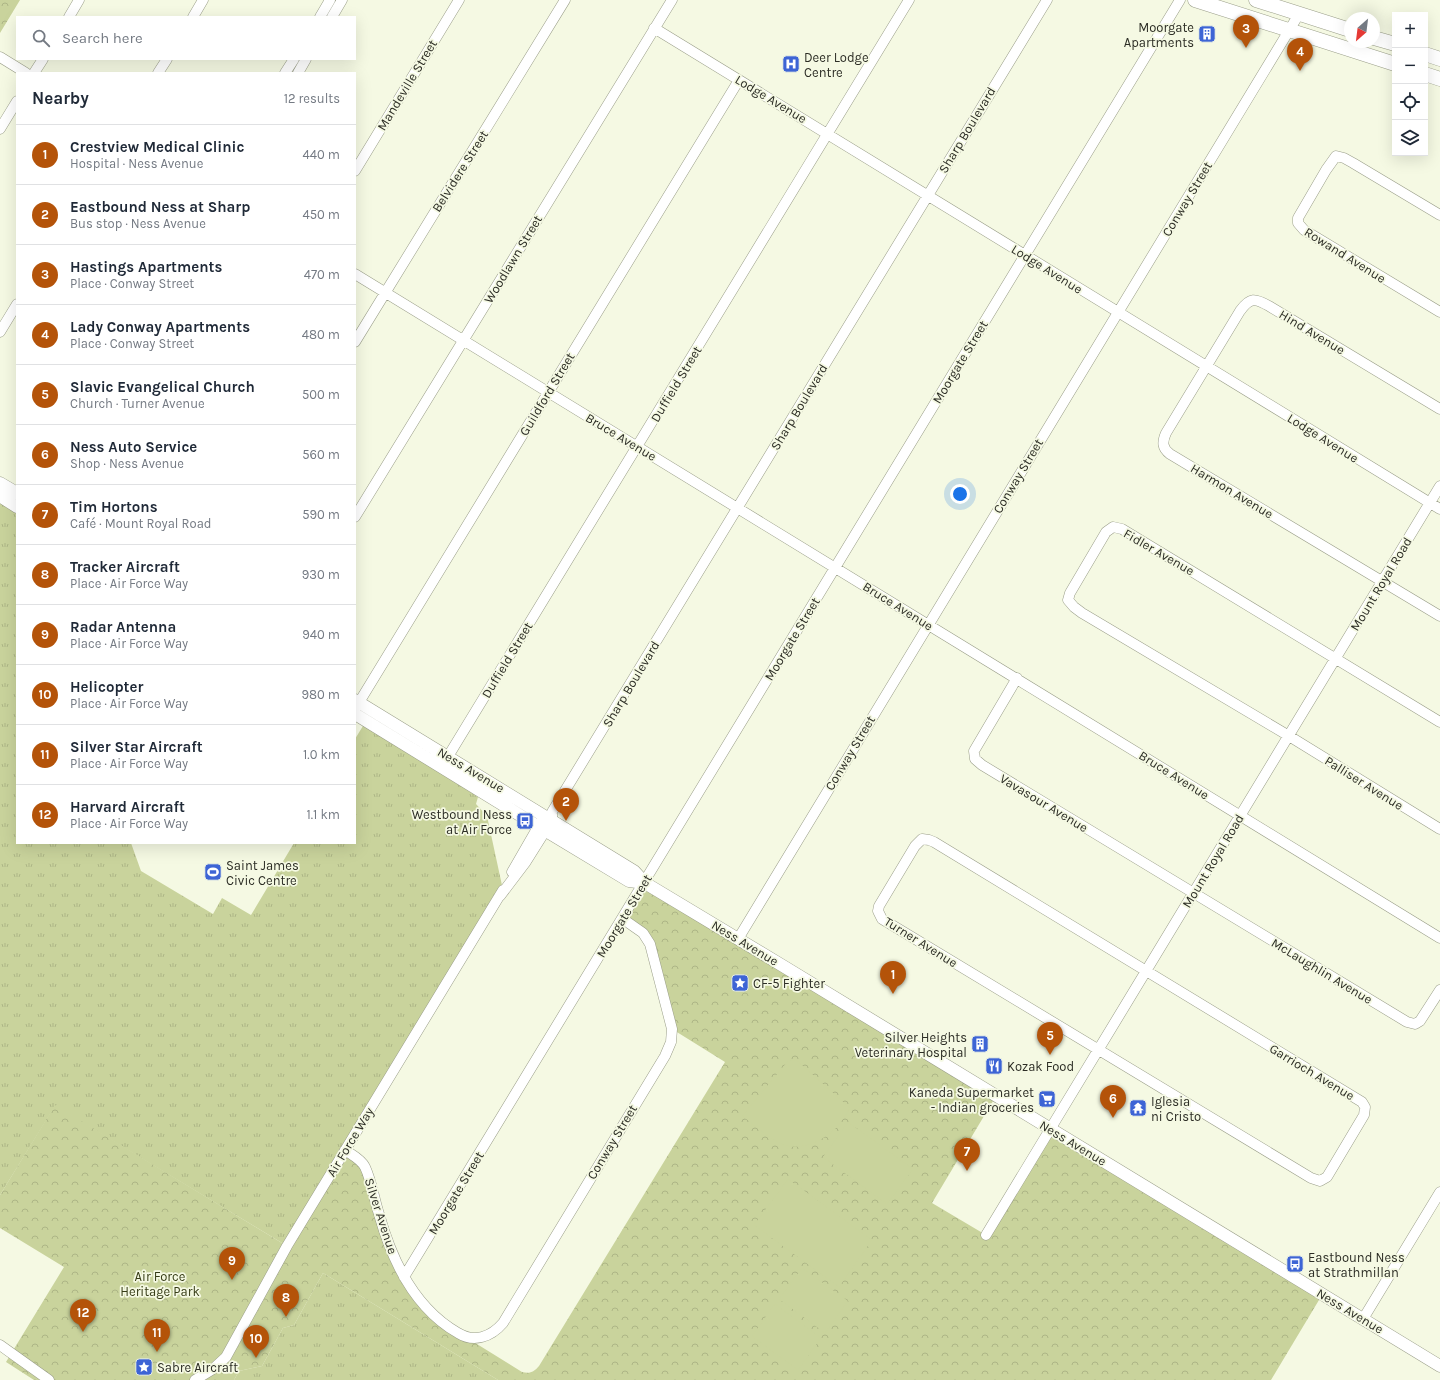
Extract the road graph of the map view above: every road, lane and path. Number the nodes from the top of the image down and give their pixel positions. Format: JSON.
{"nodes":[{"id":1,"x":79,"y":0,"type":"edge"},
{"id":2,"x":203,"y":0,"type":"edge"},
{"id":3,"x":330,"y":0,"type":"edge"},
{"id":4,"x":342,"y":0,"type":"edge"},
{"id":5,"x":459,"y":0,"type":"edge"},
{"id":6,"x":565,"y":0,"type":"edge"},
{"id":7,"x":672,"y":0,"type":"edge"},
{"id":8,"x":909,"y":0,"type":"edge"},
{"id":9,"x":1047,"y":0,"type":"edge"},
{"id":10,"x":1180,"y":0,"type":"edge"},
{"id":11,"x":1195,"y":0,"type":"edge"},
{"id":12,"x":1256,"y":0,"type":"edge"},
{"id":13,"x":1299,"y":14,"type":"junction"},
{"id":14,"x":70,"y":16,"type":"edge"},
{"id":15,"x":194,"y":16,"type":"edge"},
{"id":16,"x":321,"y":16,"type":"edge"},
{"id":17,"x":333,"y":16,"type":"edge"},
{"id":18,"x":654,"y":28,"type":"junction"},
{"id":19,"x":1344,"y":28,"type":"edge"},
{"id":20,"x":1289,"y":30,"type":"junction"},
{"id":21,"x":1380,"y":40,"type":"edge"},
{"id":22,"x":1392,"y":43,"type":"edge"},
{"id":23,"x":1428,"y":55,"type":"edge"},
{"id":24,"x":0,"y":57,"type":"edge"},
{"id":25,"x":1440,"y":59,"type":"edge"},
{"id":26,"x":42,"y":60,"type":"edge"},
{"id":27,"x":166,"y":60,"type":"edge"},
{"id":28,"x":293,"y":60,"type":"edge"},
{"id":29,"x":305,"y":60,"type":"edge"},
{"id":30,"x":1392,"y":63,"type":"edge"},
{"id":31,"x":24,"y":72,"type":"edge"},
{"id":32,"x":35,"y":72,"type":"edge"},
{"id":33,"x":159,"y":72,"type":"edge"},
{"id":34,"x":287,"y":72,"type":"edge"},
{"id":35,"x":299,"y":72,"type":"edge"},
{"id":36,"x":1428,"y":75,"type":"edge"},
{"id":37,"x":1440,"y":79,"type":"edge"},
{"id":38,"x":739,"y":80,"type":"junction"},
{"id":39,"x":16,"y":103,"type":"edge"},
{"id":40,"x":0,"y":129,"type":"edge"},
{"id":41,"x":828,"y":134,"type":"junction"},
{"id":42,"x":356,"y":169,"type":"edge"},
{"id":43,"x":928,"y":195,"type":"junction"},
{"id":44,"x":1440,"y":215,"type":"edge"},
{"id":45,"x":1025,"y":255,"type":"junction"},
{"id":46,"x":356,"y":275,"type":"edge"},
{"id":47,"x":385,"y":293,"type":"junction"},
{"id":48,"x":16,"y":306,"type":"edge"},
{"id":49,"x":1118,"y":312,"type":"junction"},
{"id":50,"x":1440,"y":312,"type":"edge"},
{"id":51,"x":0,"y":332,"type":"edge"},
{"id":52,"x":356,"y":340,"type":"edge"},
{"id":53,"x":463,"y":340,"type":"junction"},
{"id":54,"x":1207,"y":366,"type":"junction"},
{"id":55,"x":548,"y":392,"type":"junction"},
{"id":56,"x":1440,"y":409,"type":"edge"},
{"id":57,"x":637,"y":447,"type":"junction"},
{"id":58,"x":0,"y":483,"type":"edge"},
{"id":59,"x":1440,"y":486,"type":"edge"},
{"id":60,"x":16,"y":493,"type":"edge"},
{"id":61,"x":0,"y":496,"type":"edge"},
{"id":62,"x":1430,"y":503,"type":"junction"},
{"id":63,"x":16,"y":506,"type":"edge"},
{"id":64,"x":738,"y":508,"type":"junction"},
{"id":65,"x":1440,"y":510,"type":"edge"},
{"id":66,"x":356,"y":516,"type":"edge"},
{"id":67,"x":835,"y":568,"type":"junction"},
{"id":68,"x":1383,"y":581,"type":"junction"},
{"id":69,"x":1440,"y":616,"type":"edge"},
{"id":70,"x":928,"y":625,"type":"junction"},
{"id":71,"x":1336,"y":658,"type":"junction"},
{"id":72,"x":1017,"y":678,"type":"junction"},
{"id":73,"x":356,"y":703,"type":"edge"},
{"id":74,"x":356,"y":715,"type":"edge"},
{"id":75,"x":1440,"y":722,"type":"edge"},
{"id":76,"x":1289,"y":736,"type":"junction"},
{"id":77,"x":445,"y":761,"type":"junction"},
{"id":78,"x":549,"y":816,"type":"junction"},
{"id":79,"x":1241,"y":816,"type":"junction"},
{"id":80,"x":542,"y":829,"type":"junction"},
{"id":81,"x":1440,"y":829,"type":"edge"},
{"id":82,"x":645,"y":883,"type":"junction"},
{"id":83,"x":1194,"y":893,"type":"junction"},
{"id":84,"x":623,"y":919,"type":"junction"},
{"id":85,"x":1440,"y":938,"type":"edge"},
{"id":86,"x":738,"y":939,"type":"junction"},
{"id":87,"x":1146,"y":971,"type":"junction"},
{"id":88,"x":1440,"y":990,"type":"edge"},
{"id":89,"x":1098,"y":1050,"type":"junction"},
{"id":90,"x":1050,"y":1129,"type":"junction"},
{"id":91,"x":345,"y":1150,"type":"junction"},
{"id":92,"x":1440,"y":1192,"type":"edge"},
{"id":93,"x":986,"y":1235,"type":"dead end"},
{"id":94,"x":404,"y":1277,"type":"junction"},
{"id":95,"x":1363,"y":1319,"type":"junction"},
{"id":96,"x":464,"y":1336,"type":"joint"},
{"id":97,"x":0,"y":1345,"type":"edge"},
{"id":98,"x":1440,"y":1366,"type":"edge"},
{"id":99,"x":49,"y":1380,"type":"edge"},
{"id":100,"x":195,"y":1380,"type":"edge"}],
"edges":[{"from":1,"to":14,"type":"street"},
{"from":2,"to":15,"type":"street"},
{"from":3,"to":16,"type":"street"},
{"from":4,"to":17,"type":"street"},
{"from":5,"to":42,"type":"street","name":"Mandeville Street"},
{"from":6,"to":47,"type":"street","name":"Belvidere Street"},
{"from":7,"to":18,"type":"street","name":"Woodlawn Street"},
{"from":8,"to":41,"type":"street","name":"Duffield Street"},
{"from":9,"to":43,"type":"street","name":"Sharp Boulevard"},
{"from":10,"to":45,"type":"street","name":"Moorgate Street"},
{"from":11,"to":20,"type":"highway"},
{"from":12,"to":13,"type":"highway"},
{"from":13,"to":19,"type":"highway"},
{"from":13,"to":20,"type":"street","name":"Conway Street"},
{"from":18,"to":38,"type":"street","name":"Lodge Avenue"},
{"from":18,"to":53,"type":"street","name":"Woodlawn Street"},
{"from":20,"to":30,"type":"highway"},
{"from":20,"to":49,"type":"street","name":"Conway Street"},
{"from":21,"to":22,"type":"highway"},
{"from":23,"to":25,"type":"highway"},
{"from":24,"to":31,"type":"street"},
{"from":26,"to":32,"type":"street"},
{"from":27,"to":33,"type":"street"},
{"from":28,"to":34,"type":"street"},
{"from":29,"to":35,"type":"street"},
{"from":36,"to":37,"type":"highway"},
{"from":38,"to":41,"type":"street","name":"Lodge Avenue"},
{"from":38,"to":55,"type":"street","name":"Guildford Street"},
{"from":39,"to":40,"type":"street"},
{"from":41,"to":43,"type":"street","name":"Lodge Avenue"},
{"from":41,"to":57,"type":"street","name":"Duffield Street"},
{"from":43,"to":45,"type":"street","name":"Lodge Avenue"},
{"from":43,"to":64,"type":"street","name":"Sharp Boulevard"},
{"from":44,"to":50,"type":"street","name":"Rowand Avenue"},
{"from":45,"to":49,"type":"street","name":"Lodge Avenue"},
{"from":45,"to":67,"type":"street","name":"Moorgate Street"},
{"from":46,"to":47,"type":"street","name":"Bruce Avenue"},
{"from":47,"to":52,"type":"street","name":"Belvidere Street"},
{"from":47,"to":53,"type":"street","name":"Bruce Avenue"},
{"from":48,"to":51,"type":"street"},
{"from":49,"to":54,"type":"street","name":"Lodge Avenue"},
{"from":49,"to":70,"type":"street","name":"Conway Street"},
{"from":53,"to":55,"type":"street","name":"Bruce Avenue"},
{"from":53,"to":66,"type":"street","name":"Woodlawn Street"},
{"from":54,"to":56,"type":"street","name":"Hind Avenue"},
{"from":54,"to":62,"type":"street","name":"Lodge Avenue"},
{"from":54,"to":68,"type":"street","name":"Harmon Avenue"},
{"from":55,"to":57,"type":"street","name":"Bruce Avenue"},
{"from":55,"to":73,"type":"street","name":"Guildford Street"},
{"from":57,"to":64,"type":"street","name":"Bruce Avenue"},
{"from":57,"to":77,"type":"street","name":"Duffield Street"},
{"from":58,"to":60,"type":"main road"},
{"from":59,"to":62,"type":"street","name":"Mount Royal Road"},
{"from":61,"to":63,"type":"main road"},
{"from":62,"to":65,"type":"street","name":"Lodge Avenue"},
{"from":62,"to":68,"type":"street","name":"Mount Royal Road"},
{"from":64,"to":67,"type":"street","name":"Bruce Avenue"},
{"from":64,"to":78,"type":"street","name":"Sharp Boulevard"},
{"from":67,"to":70,"type":"street","name":"Bruce Avenue"},
{"from":67,"to":82,"type":"street","name":"Moorgate Street"},
{"from":68,"to":69,"type":"street"},
{"from":68,"to":71,"type":"street","name":"Mount Royal Road"},
{"from":70,"to":72,"type":"street","name":"Bruce Avenue"},
{"from":70,"to":86,"type":"street","name":"Conway Street"},
{"from":71,"to":75,"type":"street"},
{"from":71,"to":76,"type":"street","name":"Mount Royal Road"},
{"from":71,"to":76,"type":"street","name":"Fidler Avenue"},
{"from":72,"to":79,"type":"street","name":"Bruce Avenue"},
{"from":72,"to":83,"type":"street","name":"Vavasour Avenue"},
{"from":73,"to":77,"type":"main road","name":"Ness Avenue"},
{"from":74,"to":77,"type":"main road","name":"Ness Avenue"},
{"from":76,"to":79,"type":"street","name":"Mount Royal Road"},
{"from":76,"to":81,"type":"street","name":"Palliser Avenue"},
{"from":77,"to":78,"type":"main road","name":"Ness Avenue"},
{"from":77,"to":80,"type":"main road","name":"Ness Avenue"},
{"from":78,"to":80,"type":"street","name":"Air Force Way"},
{"from":78,"to":82,"type":"main road","name":"Ness Avenue"},
{"from":79,"to":83,"type":"street","name":"Mount Royal Road"},
{"from":79,"to":85,"type":"street","name":"Bruce Avenue"},
{"from":80,"to":82,"type":"main road","name":"Ness Avenue"},
{"from":80,"to":91,"type":"street","name":"Air Force Way"},
{"from":82,"to":84,"type":"street","name":"Moorgate Street"},
{"from":82,"to":86,"type":"main road","name":"Ness Avenue"},
{"from":83,"to":87,"type":"street","name":"Mount Royal Road"},
{"from":83,"to":88,"type":"street","name":"McLaughlin Avenue"},
{"from":84,"to":94,"type":"street","name":"Moorgate Street"},
{"from":84,"to":96,"type":"street","name":"Conway Street"},
{"from":86,"to":90,"type":"main road","name":"Ness Avenue"},
{"from":87,"to":89,"type":"street","name":"Mount Royal Road"},
{"from":87,"to":89,"type":"street","name":"Garrioch Avenue"},
{"from":87,"to":89,"type":"street","name":"Turner Avenue"},
{"from":89,"to":90,"type":"street","name":"Mount Royal Road"},
{"from":90,"to":93,"type":"street","name":"Mount Royal Road"},
{"from":90,"to":95,"type":"main road","name":"Ness Avenue"},
{"from":91,"to":94,"type":"street","name":"Silver Avenue"},
{"from":91,"to":100,"type":"street","name":"Air Force Way"},
{"from":92,"to":95,"type":"street"},
{"from":94,"to":96,"type":"street","name":"Silver Avenue"},
{"from":95,"to":98,"type":"main road","name":"Ness Avenue"},
{"from":97,"to":99,"type":"street"}]}
